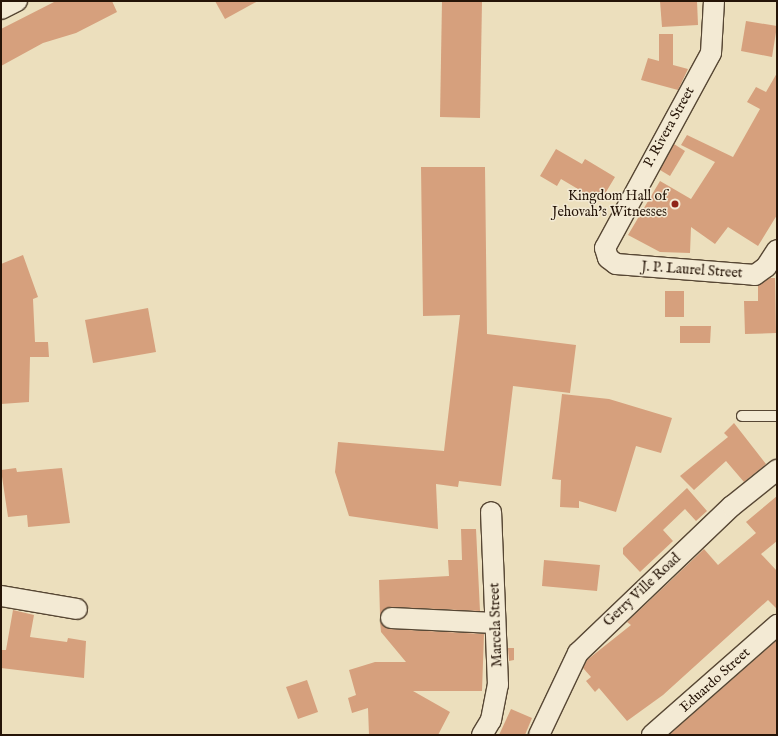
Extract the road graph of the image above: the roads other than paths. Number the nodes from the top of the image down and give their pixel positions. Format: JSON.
{"nodes":[{"id":1,"x":17,"y":1,"type":"edge"},
{"id":2,"x":714,"y":1,"type":"edge"},
{"id":3,"x":1,"y":9,"type":"edge"},
{"id":4,"x":605,"y":248,"type":"joint"},
{"id":5,"x":777,"y":250,"type":"edge"},
{"id":6,"x":742,"y":416,"type":"dead end"},
{"id":7,"x":777,"y":416,"type":"edge"},
{"id":8,"x":777,"y":470,"type":"edge"},
{"id":9,"x":491,"y":512,"type":"dead end"},
{"id":10,"x":1,"y":596,"type":"edge"},
{"id":11,"x":77,"y":609,"type":"dead end"},
{"id":12,"x":391,"y":618,"type":"dead end"},
{"id":13,"x":495,"y":623,"type":"junction"},
{"id":14,"x":777,"y":624,"type":"edge"},
{"id":15,"x":482,"y":735,"type":"edge"},
{"id":16,"x":539,"y":735,"type":"edge"},
{"id":17,"x":652,"y":735,"type":"edge"}],
"edges":[{"from":1,"to":3,"type":"street"},
{"from":2,"to":4,"type":"street","name":"P. Rivera Street"},
{"from":4,"to":5,"type":"street","name":"J. P. Laurel Street"},
{"from":6,"to":7,"type":"lane"},
{"from":8,"to":16,"type":"street","name":"Gerry Ville Road"},
{"from":9,"to":13,"type":"street","name":"Marcela Street"},
{"from":10,"to":11,"type":"street"},
{"from":12,"to":13,"type":"street"},
{"from":13,"to":15,"type":"street","name":"Marcela Street"},
{"from":14,"to":17,"type":"street","name":"Eduardo Street"}]}
